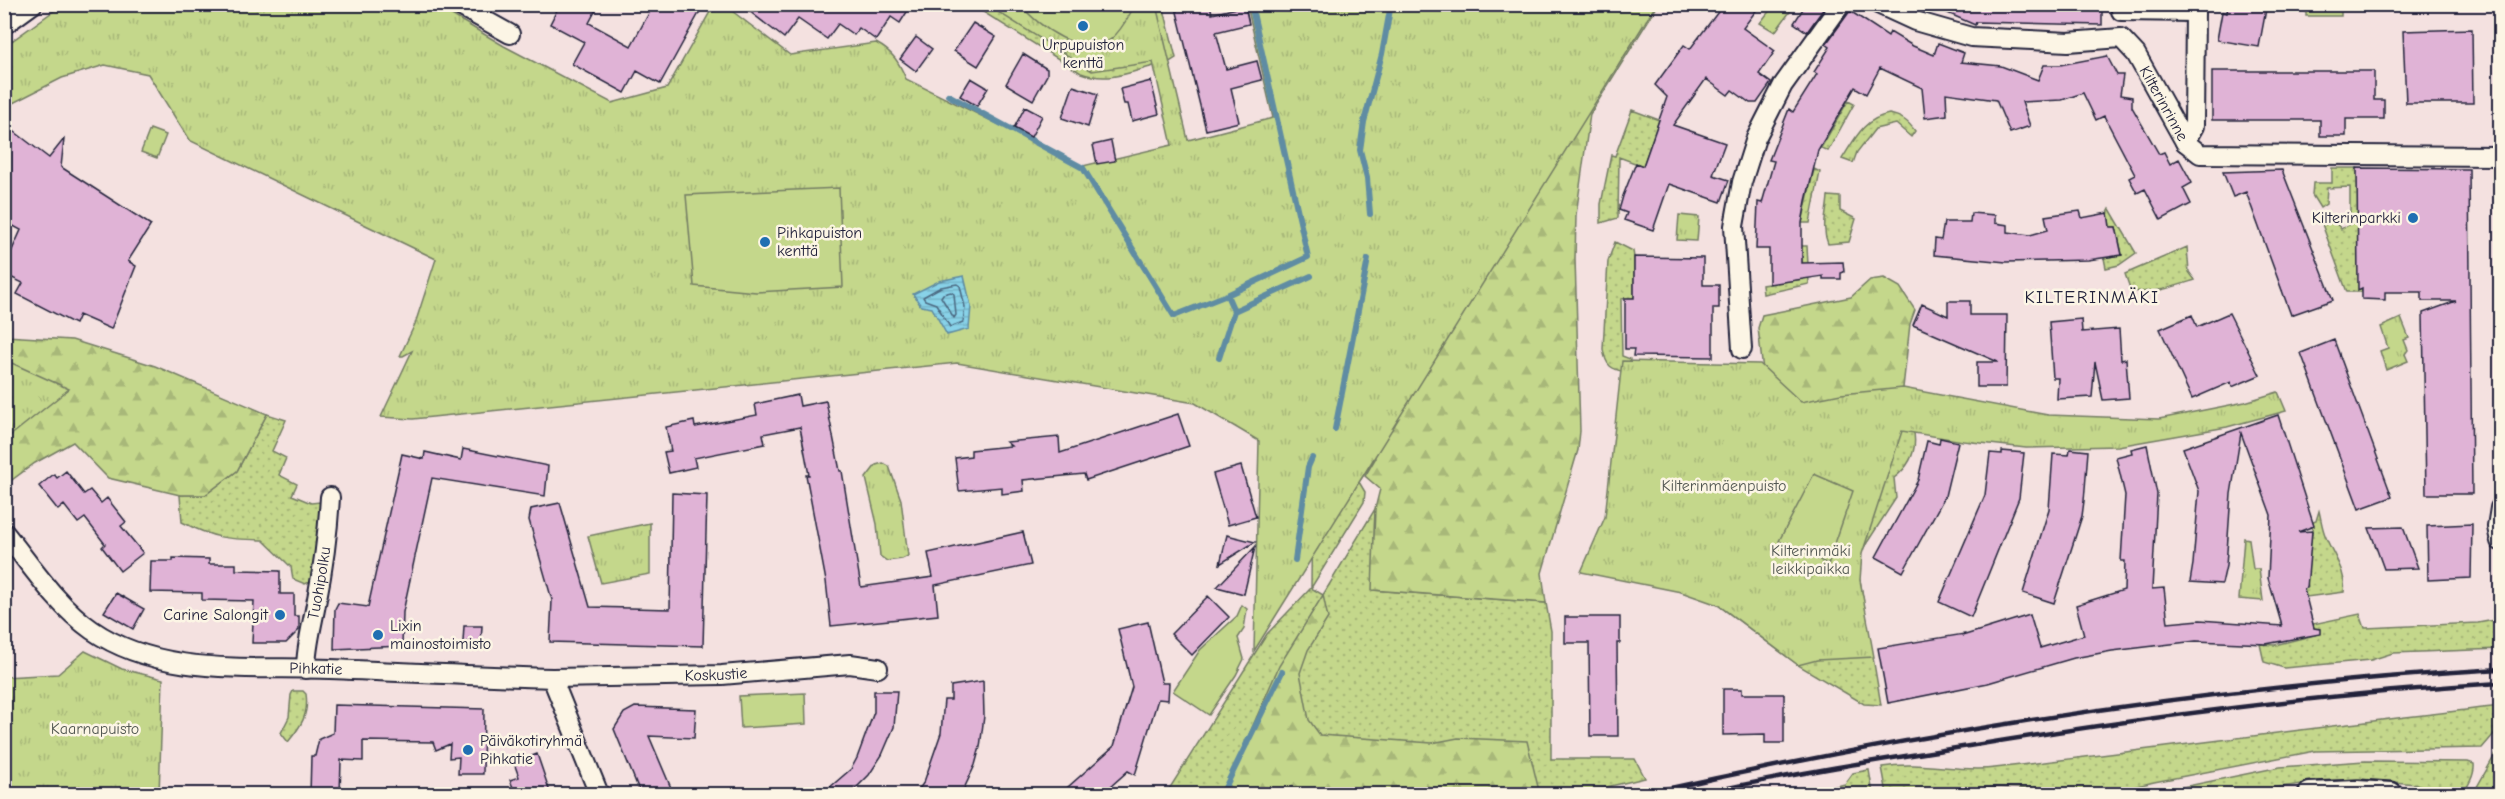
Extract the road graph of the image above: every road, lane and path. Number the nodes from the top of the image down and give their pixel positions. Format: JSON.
{"nodes":[{"id":1,"x":33,"y":4,"type":"edge"},
{"id":2,"x":456,"y":4,"type":"edge"},
{"id":3,"x":1841,"y":4,"type":"edge"},
{"id":4,"x":1878,"y":4,"type":"edge"},
{"id":5,"x":2121,"y":11,"type":"dead end"},
{"id":6,"x":4,"y":25,"type":"edge"},
{"id":7,"x":510,"y":34,"type":"dead end"},
{"id":8,"x":2186,"y":142,"type":"junction"},
{"id":9,"x":2500,"y":156,"type":"edge"},
{"id":10,"x":1742,"y":349,"type":"dead end"},
{"id":11,"x":330,"y":497,"type":"dead end"},
{"id":12,"x":2500,"y":508,"type":"edge"},
{"id":13,"x":4,"y":532,"type":"edge"},
{"id":14,"x":2500,"y":541,"type":"edge"},
{"id":15,"x":878,"y":668,"type":"dead end"},
{"id":16,"x":306,"y":669,"type":"junction"},
{"id":17,"x":552,"y":678,"type":"junction"},
{"id":18,"x":2319,"y":794,"type":"edge"},
{"id":19,"x":599,"y":795,"type":"edge"},
{"id":20,"x":2391,"y":795,"type":"edge"}],
"edges":[{"from":1,"to":6,"type":"street"},
{"from":2,"to":7,"type":"street"},
{"from":3,"to":10,"type":"street"},
{"from":4,"to":8,"type":"street","name":"Kilterinrinne"},
{"from":5,"to":8,"type":"street"},
{"from":8,"to":9,"type":"street","name":"Kilterinrinne"},
{"from":11,"to":16,"type":"street","name":"Tuohipolku"},
{"from":12,"to":14,"type":"street"},
{"from":13,"to":16,"type":"street","name":"Pihkatie"},
{"from":15,"to":17,"type":"street","name":"Koskustie"},
{"from":16,"to":17,"type":"street","name":"Pihkatie"},
{"from":17,"to":19,"type":"street"},
{"from":18,"to":20,"type":"street"}]}
